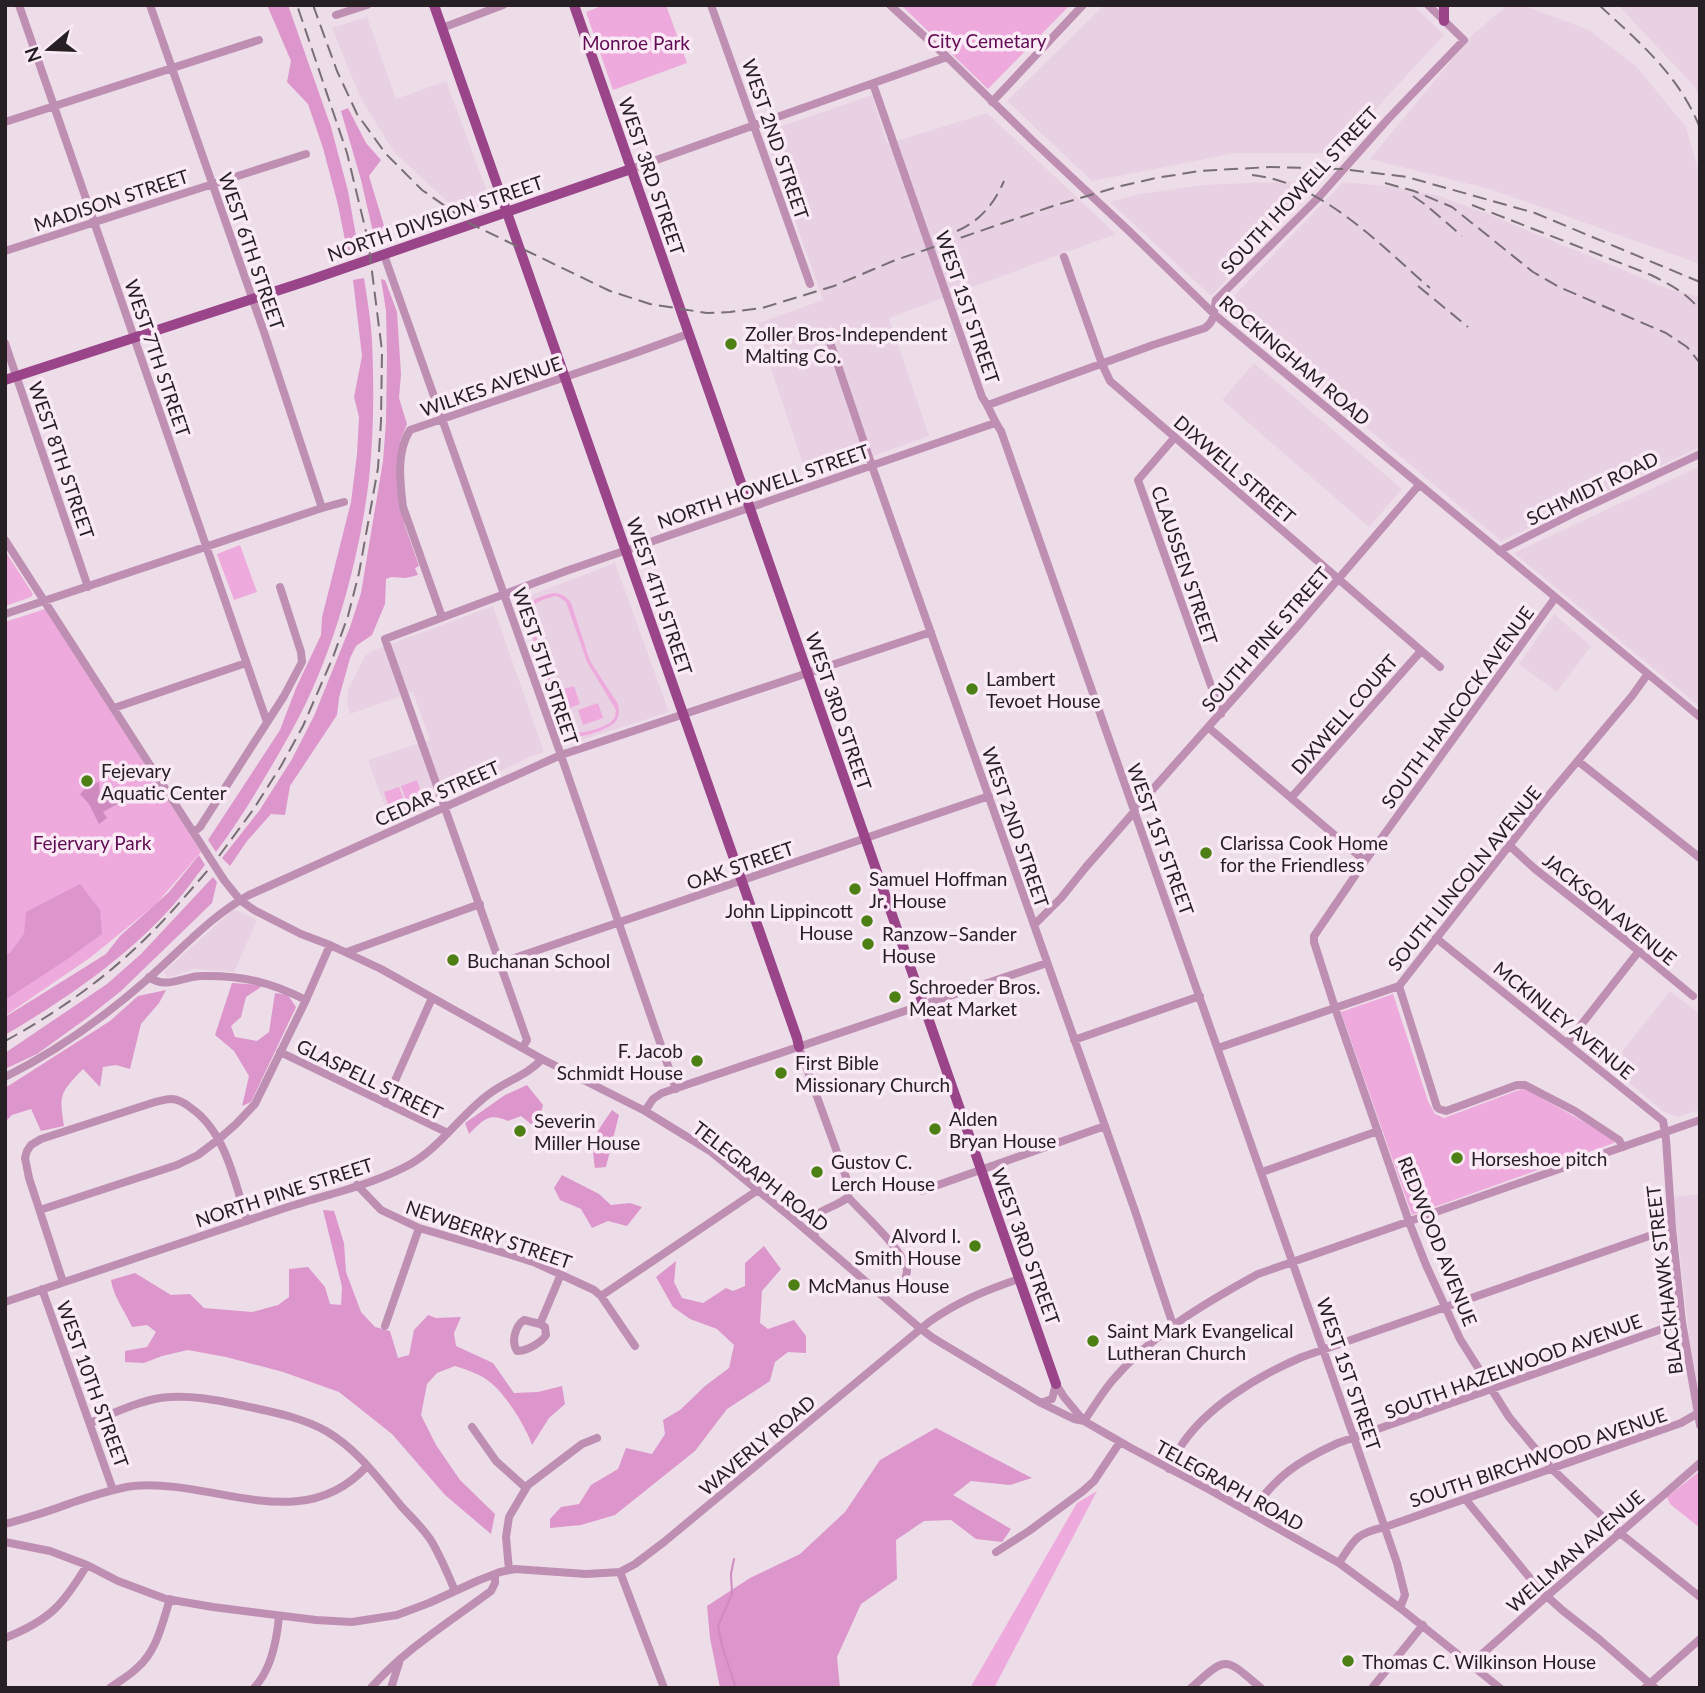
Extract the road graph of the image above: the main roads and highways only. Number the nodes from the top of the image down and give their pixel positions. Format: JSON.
{"nodes":[{"id":1,"x":434,"y":5,"type":"edge"},
{"id":2,"x":574,"y":5,"type":"edge"},
{"id":3,"x":1444,"y":5,"type":"edge"},
{"id":4,"x":1444,"y":21,"type":"road end"},
{"id":5,"x":631,"y":169,"type":"junction"},
{"id":6,"x":507,"y":212,"type":"junction"},
{"id":7,"x":5,"y":380,"type":"edge"},
{"id":8,"x":799,"y":1047,"type":"road end"},
{"id":9,"x":1056,"y":1384,"type":"road end"}],
"edges":[{"from":1,"to":6,"type":"main road","name":"WEST 4TH STREET"},
{"from":2,"to":5,"type":"main road","name":"WEST 3RD STREET"},
{"from":3,"to":4,"type":"main road"},
{"from":5,"to":6,"type":"main road","name":"NORTH DIVISION STREET"},
{"from":5,"to":9,"type":"main road","name":"WEST 3RD STREET"},
{"from":6,"to":7,"type":"main road","name":"NORTH DIVISION STREET"},
{"from":6,"to":8,"type":"main road","name":"WEST 4TH STREET"}]}
